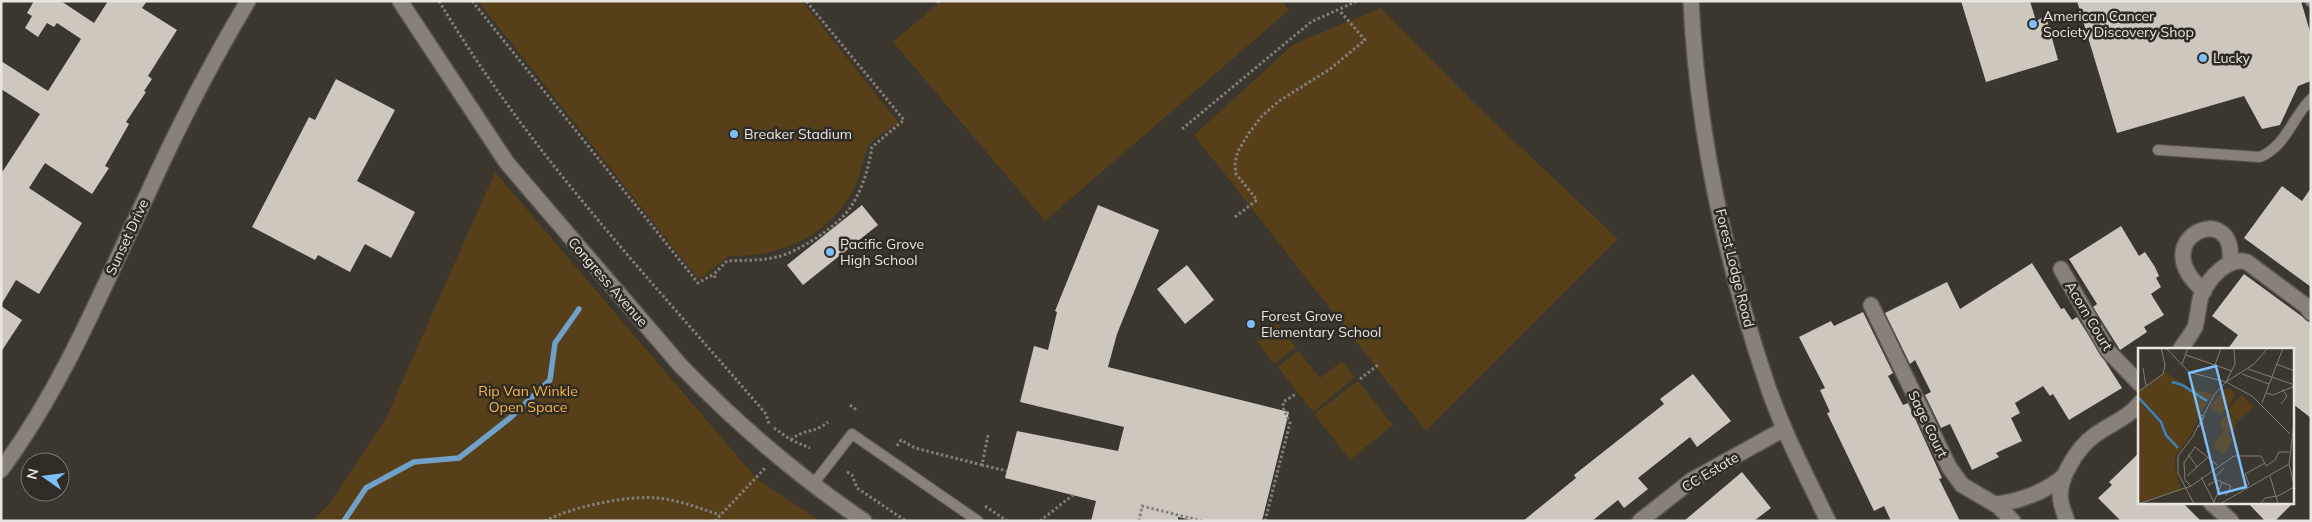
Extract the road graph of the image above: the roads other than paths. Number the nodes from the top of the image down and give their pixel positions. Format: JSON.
{"nodes":[{"id":1,"x":248,"y":1,"type":"edge"},
{"id":2,"x":400,"y":1,"type":"edge"},
{"id":3,"x":1691,"y":1,"type":"edge"},
{"id":4,"x":2311,"y":99,"type":"edge"},
{"id":5,"x":2158,"y":150,"type":"dead end"},
{"id":6,"x":2230,"y":262,"type":"junction"},
{"id":7,"x":2061,"y":269,"type":"dead end"},
{"id":8,"x":2204,"y":291,"type":"junction"},
{"id":9,"x":1871,"y":305,"type":"dead end"},
{"id":10,"x":2311,"y":313,"type":"edge"},
{"id":11,"x":2181,"y":348,"type":"edge"},
{"id":12,"x":2138,"y":382,"type":"edge"},
{"id":13,"x":2137,"y":413,"type":"edge"},
{"id":14,"x":1784,"y":429,"type":"junction"},
{"id":15,"x":1,"y":470,"type":"edge"},
{"id":16,"x":2065,"y":475,"type":"junction"},
{"id":17,"x":814,"y":483,"type":"junction"},
{"id":18,"x":1994,"y":504,"type":"junction"},
{"id":19,"x":2212,"y":504,"type":"edge"},
{"id":20,"x":864,"y":521,"type":"edge"},
{"id":21,"x":978,"y":521,"type":"edge"},
{"id":22,"x":1640,"y":521,"type":"edge"},
{"id":23,"x":1828,"y":521,"type":"edge"},
{"id":24,"x":2013,"y":521,"type":"edge"},
{"id":25,"x":2067,"y":521,"type":"edge"},
{"id":26,"x":2230,"y":521,"type":"edge"}],
"edges":[{"from":1,"to":15,"type":"street","name":"Sunset Drive"},
{"from":2,"to":17,"type":"street","name":"Congress Avenue"},
{"from":3,"to":14,"type":"street","name":"Forest Lodge Road"},
{"from":4,"to":5,"type":"lane"},
{"from":6,"to":8,"type":"street"},
{"from":6,"to":8,"type":"street"},
{"from":6,"to":10,"type":"street"},
{"from":7,"to":12,"type":"street","name":"Acorn Court"},
{"from":8,"to":11,"type":"street"},
{"from":9,"to":18,"type":"street","name":"Sage Court"},
{"from":13,"to":16,"type":"street"},
{"from":14,"to":22,"type":"street","name":"CC Estate"},
{"from":14,"to":23,"type":"street","name":"Forest Lodge Road"},
{"from":16,"to":18,"type":"street"},
{"from":16,"to":25,"type":"street"},
{"from":17,"to":20,"type":"street","name":"Congress Avenue"},
{"from":17,"to":21,"type":"lane"},
{"from":18,"to":24,"type":"street","name":"Sage Court"},
{"from":19,"to":26,"type":"street"}]}
